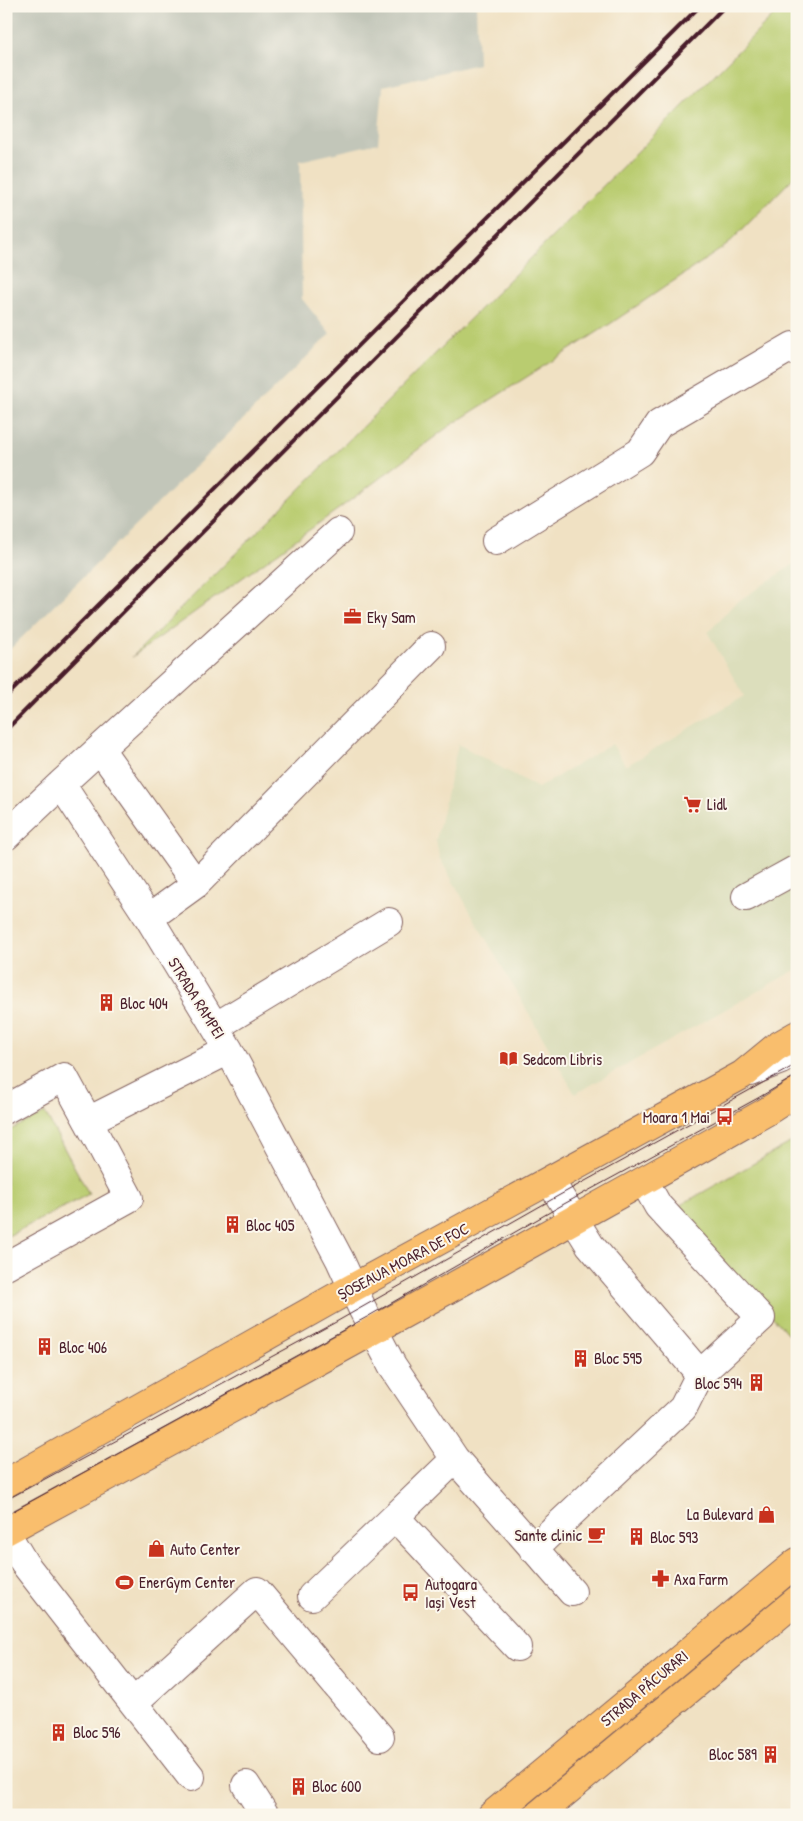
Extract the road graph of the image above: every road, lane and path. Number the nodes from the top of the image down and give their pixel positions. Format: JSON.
{"nodes":[{"id":1,"x":797,"y":352,"type":"edge"},
{"id":2,"x":338,"y":532,"type":"dead end"},
{"id":3,"x":496,"y":541,"type":"dead end"},
{"id":4,"x":431,"y":646,"type":"dead end"},
{"id":5,"x":100,"y":749,"type":"junction"},
{"id":6,"x":61,"y":784,"type":"junction"},
{"id":7,"x":6,"y":836,"type":"edge"},
{"id":8,"x":797,"y":869,"type":"edge"},
{"id":9,"x":196,"y":884,"type":"junction"},
{"id":10,"x":746,"y":897,"type":"dead end"},
{"id":11,"x":149,"y":918,"type":"junction"},
{"id":12,"x":390,"y":922,"type":"dead end"},
{"id":13,"x":215,"y":1026,"type":"junction"},
{"id":14,"x":797,"y":1035,"type":"edge"},
{"id":15,"x":229,"y":1050,"type":"junction"},
{"id":16,"x":797,"y":1051,"type":"edge"},
{"id":17,"x":742,"y":1075,"type":"junction"},
{"id":18,"x":797,"y":1092,"type":"edge"},
{"id":19,"x":6,"y":1109,"type":"edge"},
{"id":20,"x":88,"y":1121,"type":"junction"},
{"id":21,"x":550,"y":1181,"type":"junction"},
{"id":22,"x":644,"y":1181,"type":"junction"},
{"id":23,"x":574,"y":1220,"type":"junction"},
{"id":24,"x":6,"y":1266,"type":"edge"},
{"id":25,"x":353,"y":1288,"type":"junction"},
{"id":26,"x":374,"y":1332,"type":"junction"},
{"id":27,"x":700,"y":1374,"type":"junction"},
{"id":28,"x":455,"y":1459,"type":"junction"},
{"id":29,"x":6,"y":1483,"type":"edge"},
{"id":30,"x":395,"y":1517,"type":"junction"},
{"id":31,"x":6,"y":1532,"type":"edge"},
{"id":32,"x":533,"y":1549,"type":"junction"},
{"id":33,"x":797,"y":1562,"type":"edge"},
{"id":34,"x":572,"y":1592,"type":"dead end"},
{"id":35,"x":312,"y":1596,"type":"dead end"},
{"id":36,"x":797,"y":1600,"type":"edge"},
{"id":37,"x":517,"y":1647,"type":"dead end"},
{"id":38,"x":134,"y":1702,"type":"junction"},
{"id":39,"x":380,"y":1737,"type":"dead end"},
{"id":40,"x":191,"y":1777,"type":"dead end"},
{"id":41,"x":246,"y":1785,"type":"dead end"},
{"id":42,"x":265,"y":1815,"type":"edge"},
{"id":43,"x":492,"y":1815,"type":"edge"},
{"id":44,"x":538,"y":1815,"type":"edge"}],
"edges":[{"from":1,"to":3,"type":"street"},
{"from":2,"to":5,"type":"street"},
{"from":4,"to":9,"type":"street"},
{"from":5,"to":6,"type":"street"},
{"from":5,"to":9,"type":"street"},
{"from":6,"to":7,"type":"street"},
{"from":6,"to":11,"type":"street","name":"STRADA RAMPEI"},
{"from":8,"to":10,"type":"street"},
{"from":9,"to":11,"type":"street"},
{"from":11,"to":13,"type":"street","name":"STRADA RAMPEI"},
{"from":12,"to":13,"type":"street"},
{"from":13,"to":15,"type":"street","name":"STRADA RAMPEI"},
{"from":14,"to":17,"type":"main road","name":"ȘOSEAUA MOARA DE FOC"},
{"from":15,"to":20,"type":"street"},
{"from":15,"to":25,"type":"street","name":"STRADA RAMPEI"},
{"from":16,"to":17,"type":"street"},
{"from":17,"to":21,"type":"main road","name":"ȘOSEAUA MOARA DE FOC"},
{"from":18,"to":22,"type":"main road"},
{"from":19,"to":20,"type":"street"},
{"from":20,"to":24,"type":"street"},
{"from":21,"to":23,"type":"street"},
{"from":21,"to":25,"type":"main road","name":"ȘOSEAUA MOARA DE FOC"},
{"from":22,"to":23,"type":"main road"},
{"from":22,"to":27,"type":"street"},
{"from":23,"to":26,"type":"main road"},
{"from":23,"to":27,"type":"street"},
{"from":25,"to":26,"type":"street","name":"STRADA RAMPEI"},
{"from":25,"to":29,"type":"main road","name":"ȘOSEAUA MOARA DE FOC"},
{"from":26,"to":28,"type":"street","name":"STRADA RAMPEI"},
{"from":26,"to":31,"type":"main road"},
{"from":27,"to":32,"type":"street"},
{"from":28,"to":30,"type":"street"},
{"from":28,"to":32,"type":"street","name":"STRADA RAMPEI"},
{"from":30,"to":35,"type":"street"},
{"from":30,"to":37,"type":"street"},
{"from":31,"to":38,"type":"street"},
{"from":32,"to":34,"type":"street","name":"STRADA RAMPEI"},
{"from":33,"to":43,"type":"main road","name":"STRADA PĂCURARI"},
{"from":36,"to":44,"type":"main road","name":"STRADA PĂCURARI"},
{"from":38,"to":39,"type":"street"},
{"from":38,"to":40,"type":"street"},
{"from":41,"to":42,"type":"street"}]}
